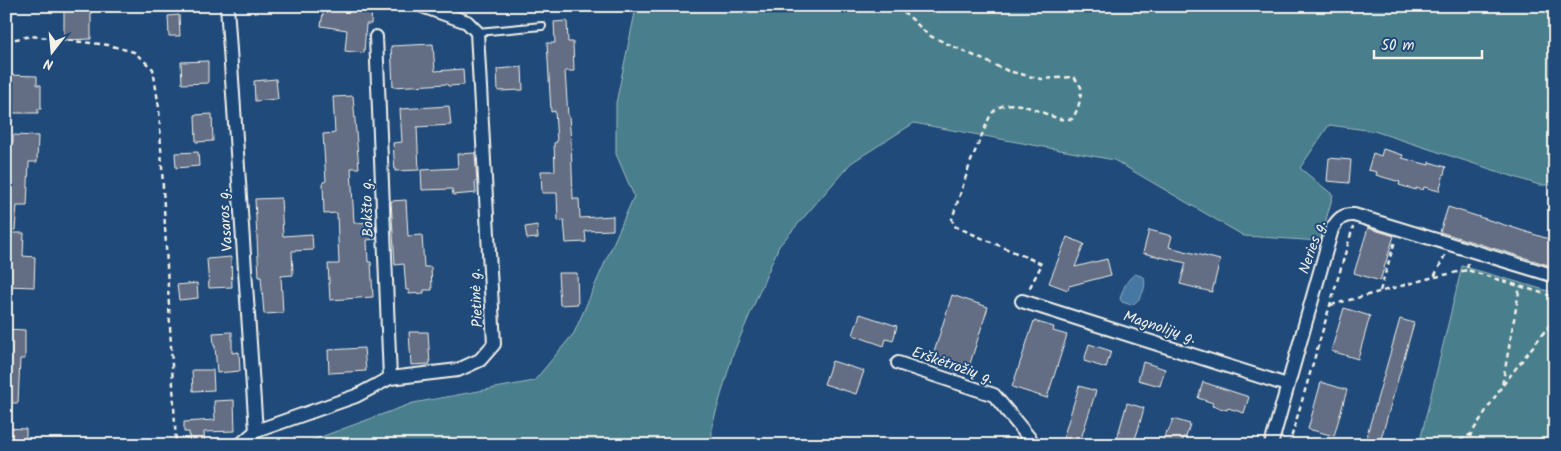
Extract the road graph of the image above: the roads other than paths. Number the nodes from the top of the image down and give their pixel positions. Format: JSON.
{"nodes":[{"id":1,"x":227,"y":6,"type":"edge"},
{"id":2,"x":422,"y":6,"type":"edge"},
{"id":3,"x":542,"y":26,"type":"dead end"},
{"id":4,"x":477,"y":32,"type":"junction"},
{"id":5,"x":376,"y":37,"type":"dead end"},
{"id":6,"x":1555,"y":276,"type":"edge"},
{"id":7,"x":1022,"y":301,"type":"road end"},
{"id":8,"x":898,"y":363,"type":"dead end"},
{"id":9,"x":390,"y":378,"type":"junction"},
{"id":10,"x":1287,"y":385,"type":"junction"},
{"id":11,"x":256,"y":431,"type":"junction"},
{"id":12,"x":240,"y":445,"type":"edge"},
{"id":13,"x":1035,"y":445,"type":"edge"},
{"id":14,"x":1271,"y":445,"type":"edge"}],
"edges":[{"from":1,"to":11,"type":"street","name":"Vasaros g."},
{"from":2,"to":4,"type":"street"},
{"from":3,"to":4,"type":"lane"},
{"from":4,"to":9,"type":"street","name":"Pietinė g."},
{"from":5,"to":9,"type":"street","name":"Bokšto g."},
{"from":6,"to":10,"type":"street","name":"Neries g."},
{"from":7,"to":10,"type":"street","name":"Magnolijų g."},
{"from":8,"to":13,"type":"street","name":"Erškėtrožių g."},
{"from":9,"to":11,"type":"street","name":"Pietinė g."},
{"from":10,"to":14,"type":"street","name":"Neries g."},
{"from":11,"to":12,"type":"street","name":"Pietinė g."}]}
